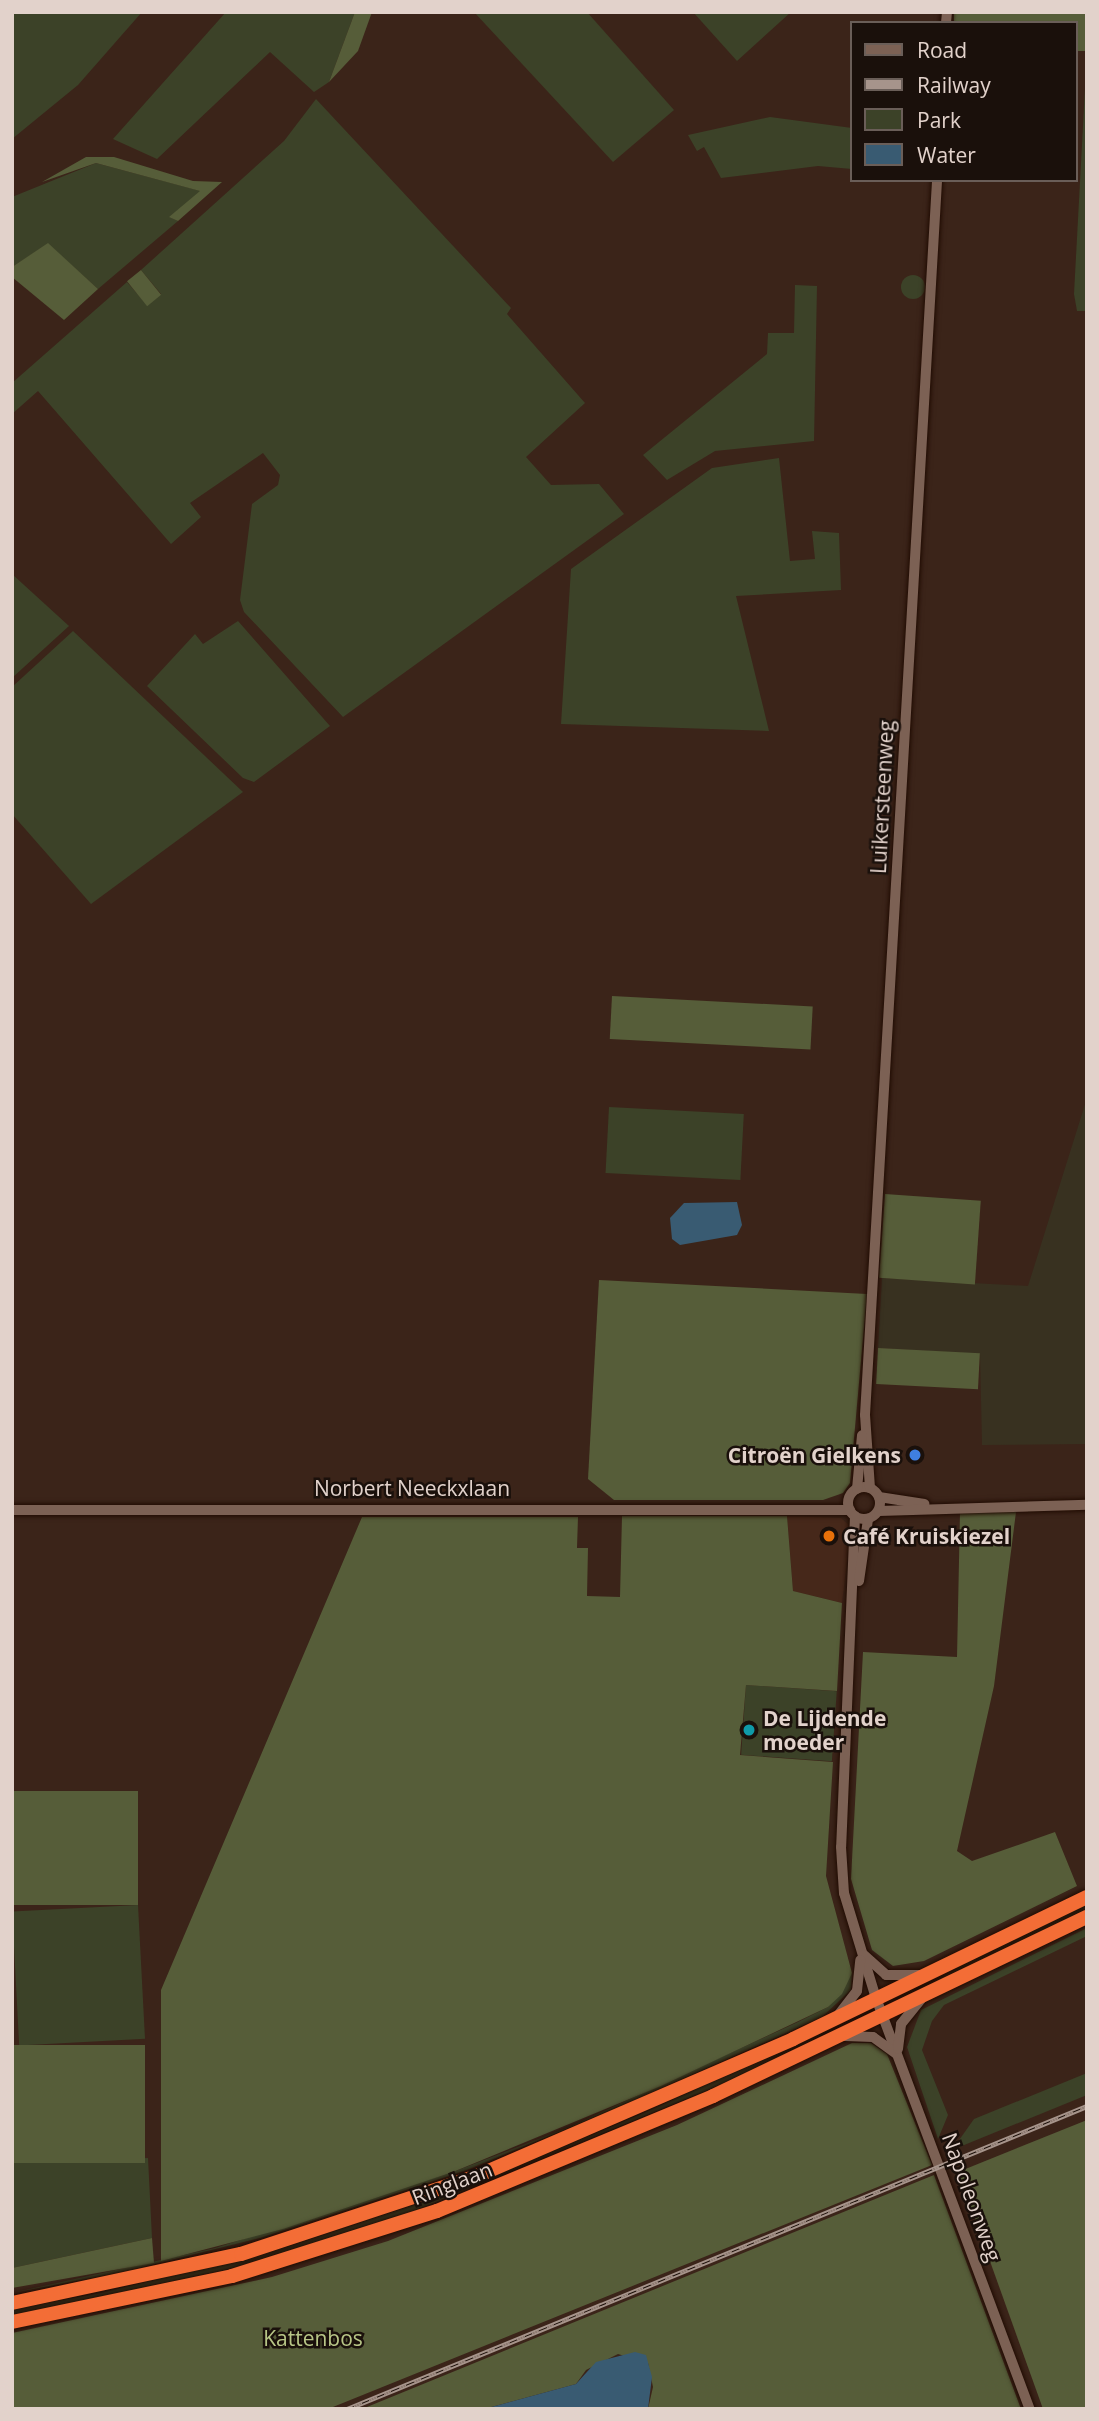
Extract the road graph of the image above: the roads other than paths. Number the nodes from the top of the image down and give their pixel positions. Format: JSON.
{"nodes":[{"id":1,"x":937,"y":182,"type":"edge"},
{"id":2,"x":865,"y":1415,"type":"junction"},
{"id":3,"x":870,"y":1488,"type":"junction"},
{"id":4,"x":857,"y":1489,"type":"junction"},
{"id":5,"x":879,"y":1497,"type":"junction"},
{"id":6,"x":849,"y":1498,"type":"junction"},
{"id":7,"x":930,"y":1505,"type":"junction"},
{"id":8,"x":1087,"y":1505,"type":"edge"},
{"id":9,"x":813,"y":1506,"type":"junction"},
{"id":10,"x":12,"y":1510,"type":"edge"},
{"id":11,"x":878,"y":1511,"type":"junction"},
{"id":12,"x":852,"y":1513,"type":"junction"},
{"id":13,"x":867,"y":1519,"type":"junction"},
{"id":14,"x":854,"y":1604,"type":"junction"},
{"id":15,"x":1087,"y":1897,"type":"edge"},
{"id":16,"x":1087,"y":1917,"type":"edge"},
{"id":17,"x":860,"y":1951,"type":"junction"},
{"id":18,"x":927,"y":1974,"type":"junction"},
{"id":19,"x":925,"y":1996,"type":"junction"},
{"id":20,"x":876,"y":1998,"type":"junction"},
{"id":21,"x":883,"y":2015,"type":"junction"},
{"id":22,"x":834,"y":2019,"type":"junction"},
{"id":23,"x":842,"y":2036,"type":"junction"},
{"id":24,"x":898,"y":2055,"type":"junction"},
{"id":25,"x":12,"y":2303,"type":"edge"},
{"id":26,"x":12,"y":2322,"type":"edge"},
{"id":27,"x":1030,"y":2409,"type":"edge"}],
"edges":[{"from":1,"to":2,"type":"main road","name":"Luikersteenweg"},
{"from":2,"to":3,"type":"main road","name":"Luikersteenweg"},
{"from":2,"to":4,"type":"main road","name":"Luikersteenweg"},
{"from":3,"to":4,"type":"main road"},
{"from":3,"to":5,"type":"main road"},
{"from":4,"to":6,"type":"main road"},
{"from":5,"to":7,"type":"main road"},
{"from":5,"to":11,"type":"main road"},
{"from":6,"to":9,"type":"main road","name":"Norbert Neeckxlaan"},
{"from":6,"to":12,"type":"main road"},
{"from":7,"to":8,"type":"main road"},
{"from":7,"to":11,"type":"main road"},
{"from":9,"to":10,"type":"main road","name":"Norbert Neeckxlaan"},
{"from":9,"to":12,"type":"main road","name":"Norbert Neeckxlaan"},
{"from":11,"to":13,"type":"main road"},
{"from":12,"to":13,"type":"main road"},
{"from":12,"to":14,"type":"main road"},
{"from":13,"to":14,"type":"main road"},
{"from":14,"to":17,"type":"main road"},
{"from":15,"to":18,"type":"highway","name":"Ringlaan"},
{"from":16,"to":19,"type":"highway","name":"Ringlaan"},
{"from":17,"to":18,"type":"main road"},
{"from":17,"to":20,"type":"main road"},
{"from":17,"to":22,"type":"main road"},
{"from":18,"to":20,"type":"highway","name":"Ringlaan"},
{"from":19,"to":21,"type":"highway","name":"Ringlaan"},
{"from":19,"to":24,"type":"main road"},
{"from":20,"to":21,"type":"main road","name":"Napoleonweg"},
{"from":20,"to":22,"type":"highway","name":"Ringlaan"},
{"from":21,"to":23,"type":"highway","name":"Ringlaan"},
{"from":21,"to":24,"type":"main road","name":"Napoleonweg"},
{"from":22,"to":25,"type":"highway","name":"Ringlaan"},
{"from":23,"to":24,"type":"main road"},
{"from":23,"to":26,"type":"highway","name":"Ringlaan"},
{"from":24,"to":27,"type":"main road","name":"Napoleonweg"}]}
